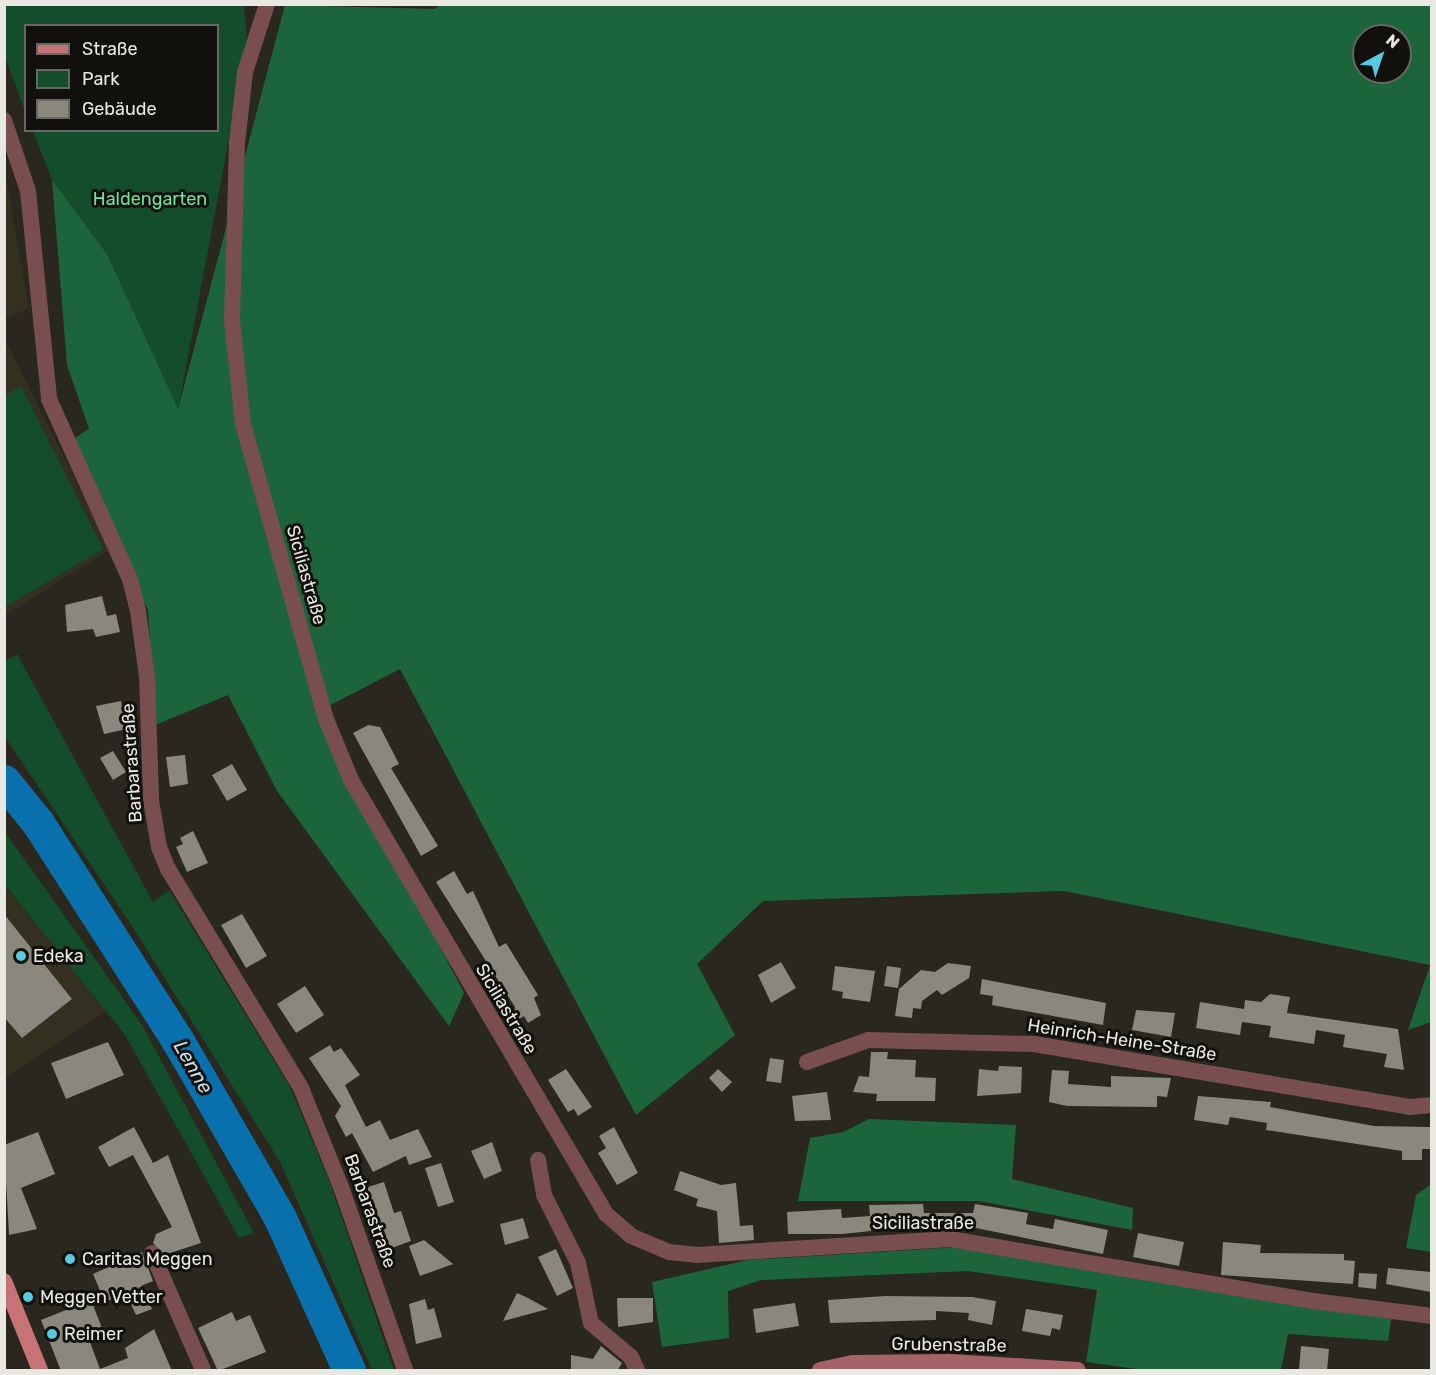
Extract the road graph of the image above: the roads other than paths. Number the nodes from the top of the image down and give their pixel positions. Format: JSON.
{"nodes":[{"id":1,"x":267,"y":4,"type":"edge"},
{"id":2,"x":4,"y":120,"type":"edge"},
{"id":3,"x":807,"y":1062,"type":"dead end"},
{"id":4,"x":1431,"y":1105,"type":"edge"},
{"id":5,"x":538,"y":1160,"type":"dead end"},
{"id":6,"x":152,"y":1253,"type":"dead end"},
{"id":7,"x":4,"y":1281,"type":"edge"},
{"id":8,"x":1431,"y":1316,"type":"edge"},
{"id":9,"x":40,"y":1371,"type":"edge"},
{"id":10,"x":203,"y":1371,"type":"edge"},
{"id":11,"x":405,"y":1371,"type":"edge"},
{"id":12,"x":637,"y":1371,"type":"edge"},
{"id":13,"x":820,"y":1371,"type":"edge"},
{"id":14,"x":1078,"y":1371,"type":"edge"}],
"edges":[{"from":1,"to":8,"type":"street","name":"Siciliastraße"},
{"from":2,"to":11,"type":"street","name":"Barbarastraße"},
{"from":3,"to":4,"type":"street","name":"Heinrich-Heine-Straße"},
{"from":5,"to":12,"type":"street"},
{"from":6,"to":10,"type":"street"},
{"from":7,"to":9,"type":"main road"},
{"from":13,"to":14,"type":"main road","name":"Grubenstraße"}]}
